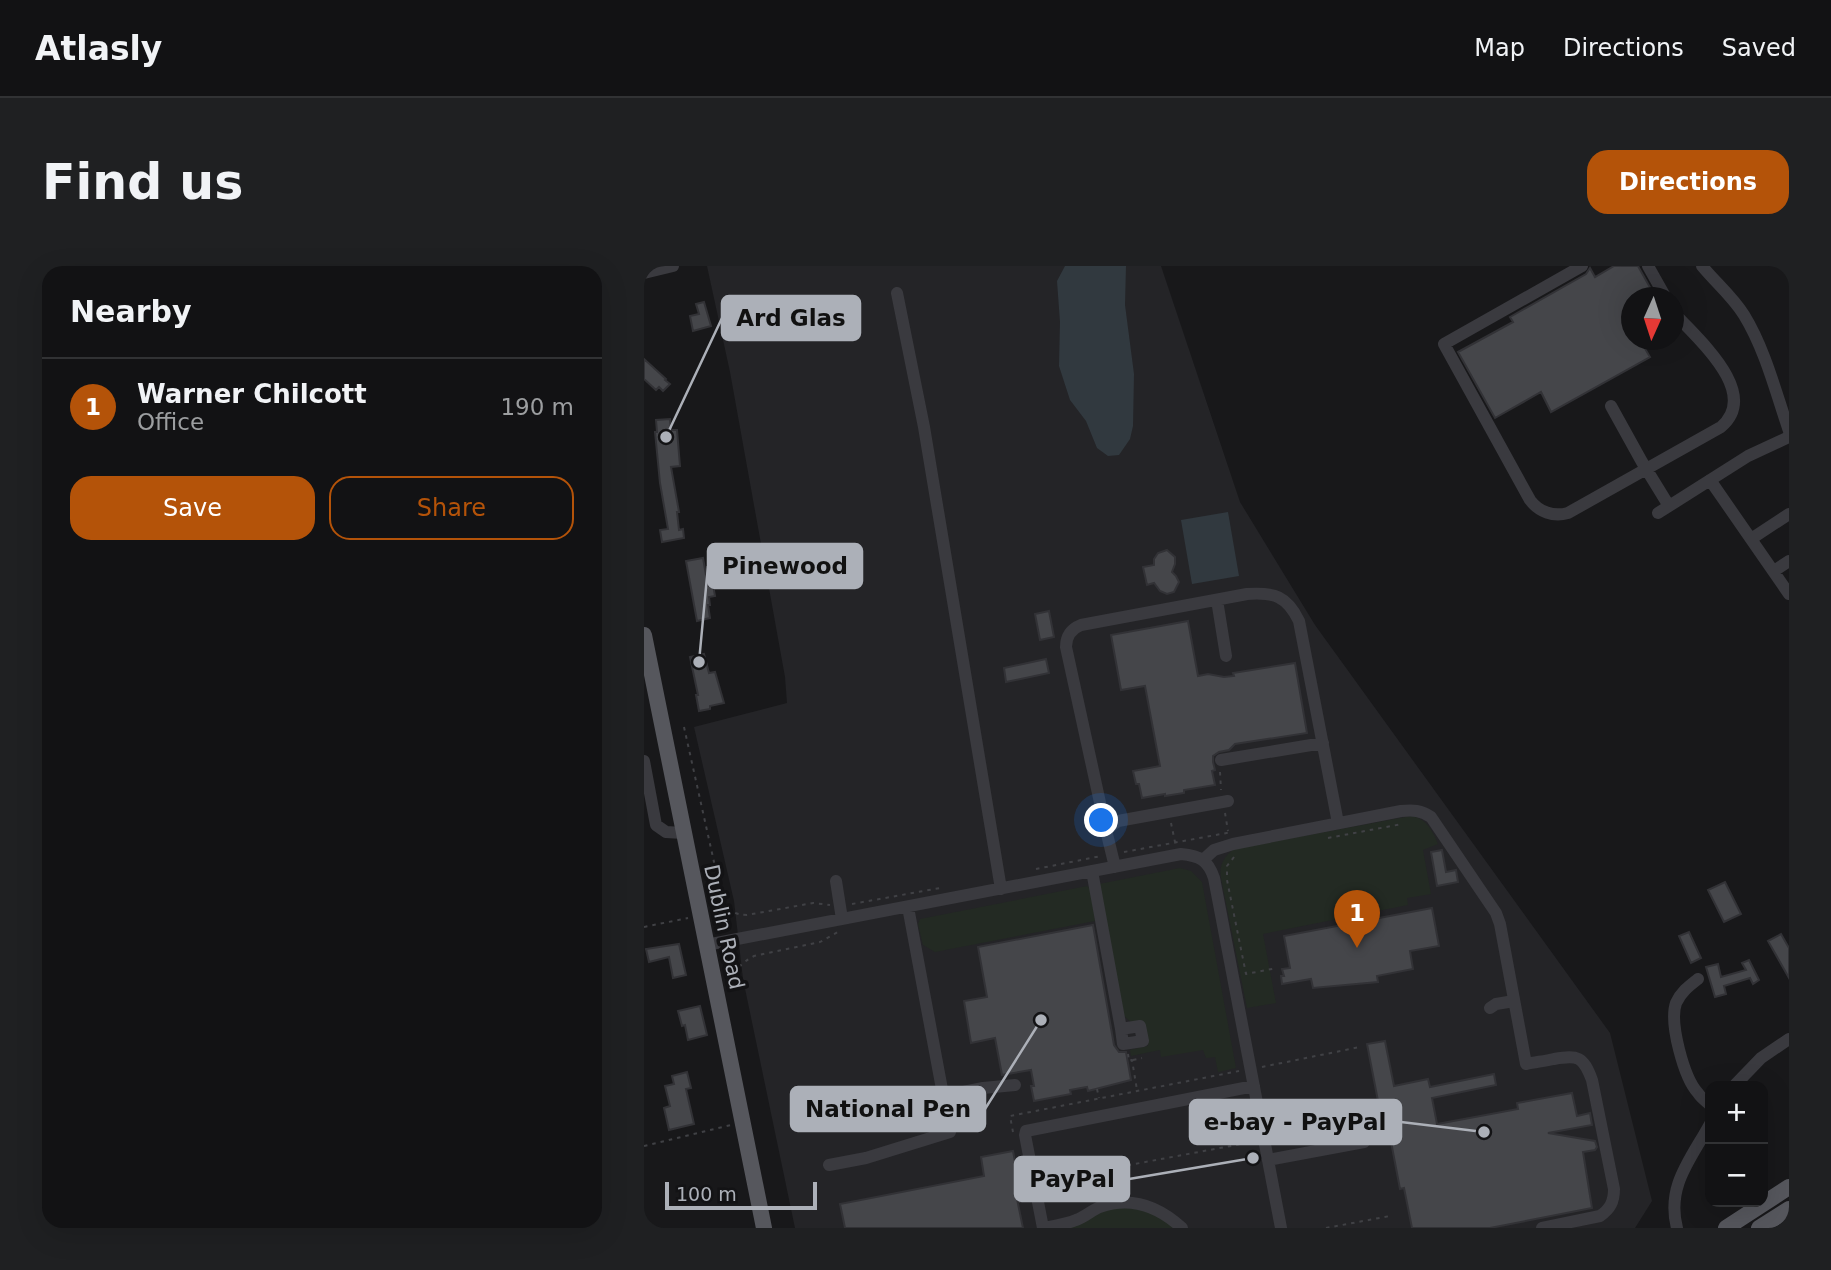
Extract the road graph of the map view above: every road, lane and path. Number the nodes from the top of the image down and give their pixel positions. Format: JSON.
{"nodes":[{"id":1,"x":673,"y":266,"type":"edge"},
{"id":2,"x":1582,"y":266,"type":"edge"},
{"id":3,"x":1648,"y":266,"type":"edge"},
{"id":4,"x":1702,"y":266,"type":"edge"},
{"id":5,"x":644,"y":273,"type":"edge"},
{"id":6,"x":1660,"y":287,"type":"edge"},
{"id":7,"x":897,"y":293,"type":"dead end"},
{"id":8,"x":1684,"y":323,"type":"edge"},
{"id":9,"x":1611,"y":406,"type":"dead end"},
{"id":10,"x":1789,"y":431,"type":"edge"},
{"id":11,"x":1789,"y":437,"type":"edge"},
{"id":12,"x":1647,"y":469,"type":"junction"},
{"id":13,"x":1710,"y":480,"type":"junction"},
{"id":14,"x":1789,"y":514,"type":"edge"},
{"id":15,"x":1751,"y":539,"type":"junction"},
{"id":16,"x":1789,"y":561,"type":"edge"},
{"id":17,"x":1774,"y":571,"type":"junction"},
{"id":18,"x":1789,"y":594,"type":"edge"},
{"id":19,"x":1217,"y":600,"type":"junction"},
{"id":20,"x":644,"y":635,"type":"edge"},
{"id":21,"x":1226,"y":656,"type":"dead end"},
{"id":22,"x":684,"y":727,"type":"dead end"},
{"id":23,"x":1323,"y":743,"type":"junction"},
{"id":24,"x":1221,"y":760,"type":"dead end"},
{"id":25,"x":644,"y":761,"type":"edge"},
{"id":26,"x":1228,"y":801,"type":"dead end"},
{"id":27,"x":1338,"y":823,"type":"junction"},
{"id":28,"x":1402,"y":824,"type":"dead end"},
{"id":29,"x":1107,"y":830,"type":"junction"},
{"id":30,"x":1242,"y":830,"type":"dead end"},
{"id":31,"x":683,"y":833,"type":"junction"},
{"id":32,"x":1325,"y":838,"type":"dead end"},
{"id":33,"x":1236,"y":855,"type":"dead end"},
{"id":34,"x":1113,"y":860,"type":"junction"},
{"id":35,"x":1203,"y":860,"type":"junction"},
{"id":36,"x":1036,"y":869,"type":"dead end"},
{"id":37,"x":1092,"y":871,"type":"junction"},
{"id":38,"x":836,"y":881,"type":"dead end"},
{"id":39,"x":946,"y":887,"type":"dead end"},
{"id":40,"x":1001,"y":889,"type":"junction"},
{"id":41,"x":908,"y":906,"type":"junction"},
{"id":42,"x":700,"y":915,"type":"junction"},
{"id":43,"x":842,"y":918,"type":"junction"},
{"id":44,"x":644,"y":927,"type":"edge"},
{"id":45,"x":706,"y":945,"type":"junction"},
{"id":46,"x":1277,"y":968,"type":"dead end"},
{"id":47,"x":1698,"y":979,"type":"dead end"},
{"id":48,"x":734,"y":984,"type":"dead end"},
{"id":49,"x":1514,"y":1000,"type":"junction"},
{"id":50,"x":1490,"y":1008,"type":"dead end"},
{"id":51,"x":1121,"y":1029,"type":"junction"},
{"id":52,"x":1789,"y":1040,"type":"edge"},
{"id":53,"x":1126,"y":1044,"type":"junction"},
{"id":54,"x":1142,"y":1058,"type":"dead end"},
{"id":55,"x":1132,"y":1060,"type":"junction"},
{"id":56,"x":1739,"y":1081,"type":"edge"},
{"id":57,"x":1015,"y":1085,"type":"dead end"},
{"id":58,"x":1254,"y":1086,"type":"junction"},
{"id":59,"x":1097,"y":1089,"type":"dead end"},
{"id":60,"x":1138,"y":1091,"type":"dead end"},
{"id":61,"x":943,"y":1096,"type":"junction"},
{"id":62,"x":1099,"y":1099,"type":"dead end"},
{"id":63,"x":1705,"y":1100,"type":"edge"},
{"id":64,"x":742,"y":1122,"type":"junction"},
{"id":65,"x":1705,"y":1133,"type":"edge"},
{"id":66,"x":1390,"y":1137,"type":"dead end"},
{"id":67,"x":1370,"y":1141,"type":"joint"},
{"id":68,"x":1253,"y":1142,"type":"dead end"},
{"id":69,"x":644,"y":1146,"type":"edge"},
{"id":70,"x":1268,"y":1160,"type":"junction"},
{"id":71,"x":829,"y":1165,"type":"dead end"},
{"id":72,"x":1034,"y":1183,"type":"junction"},
{"id":73,"x":1789,"y":1187,"type":"edge"},
{"id":74,"x":1789,"y":1209,"type":"edge"},
{"id":75,"x":1390,"y":1216,"type":"dead end"},
{"id":76,"x":764,"y":1228,"type":"edge"},
{"id":77,"x":1043,"y":1228,"type":"edge"},
{"id":78,"x":1182,"y":1228,"type":"edge"},
{"id":79,"x":1281,"y":1228,"type":"edge"},
{"id":80,"x":1326,"y":1228,"type":"edge"},
{"id":81,"x":1542,"y":1228,"type":"edge"},
{"id":82,"x":1676,"y":1228,"type":"edge"},
{"id":83,"x":1726,"y":1228,"type":"edge"},
{"id":84,"x":1759,"y":1228,"type":"edge"}],
"edges":[{"from":1,"to":5,"type":"street"},
{"from":2,"to":12,"type":"street"},
{"from":3,"to":6,"type":"street"},
{"from":4,"to":10,"type":"street"},
{"from":7,"to":40,"type":"street"},
{"from":8,"to":12,"type":"street"},
{"from":9,"to":12,"type":"street"},
{"from":11,"to":13,"type":"street"},
{"from":12,"to":13,"type":"street"},
{"from":13,"to":15,"type":"street"},
{"from":14,"to":15,"type":"street"},
{"from":15,"to":17,"type":"street"},
{"from":16,"to":17,"type":"street"},
{"from":17,"to":18,"type":"street"},
{"from":19,"to":21,"type":"street"},
{"from":19,"to":23,"type":"street"},
{"from":19,"to":29,"type":"street"},
{"from":20,"to":31,"type":"main road","name":"Dublin Road"},
{"from":22,"to":43,"type":"path"},
{"from":23,"to":24,"type":"street"},
{"from":23,"to":27,"type":"street"},
{"from":25,"to":31,"type":"street"},
{"from":26,"to":29,"type":"street"},
{"from":27,"to":35,"type":"street"},
{"from":27,"to":49,"type":"street"},
{"from":28,"to":32,"type":"path"},
{"from":29,"to":34,"type":"street"},
{"from":30,"to":34,"type":"path"},
{"from":31,"to":42,"type":"main road","name":"Dublin Road"},
{"from":33,"to":46,"type":"path"},
{"from":34,"to":35,"type":"street"},
{"from":34,"to":36,"type":"path"},
{"from":34,"to":37,"type":"street"},
{"from":35,"to":58,"type":"street"},
{"from":37,"to":40,"type":"street"},
{"from":37,"to":51,"type":"street"},
{"from":38,"to":43,"type":"street"},
{"from":39,"to":43,"type":"path"},
{"from":40,"to":41,"type":"street"},
{"from":41,"to":43,"type":"street"},
{"from":41,"to":61,"type":"street"},
{"from":42,"to":44,"type":"path"},
{"from":42,"to":45,"type":"main road","name":"Dublin Road"},
{"from":43,"to":45,"type":"street"},
{"from":43,"to":48,"type":"path"},
{"from":45,"to":64,"type":"main road","name":"Dublin Road"},
{"from":47,"to":63,"type":"street"},
{"from":49,"to":50,"type":"street"},
{"from":49,"to":81,"type":"street"},
{"from":51,"to":53,"type":"street"},
{"from":51,"to":53,"type":"street"},
{"from":52,"to":56,"type":"street"},
{"from":53,"to":55,"type":"path"},
{"from":54,"to":55,"type":"path"},
{"from":55,"to":60,"type":"path"},
{"from":57,"to":61,"type":"street"},
{"from":58,"to":70,"type":"street"},
{"from":58,"to":72,"type":"street"},
{"from":59,"to":62,"type":"path"},
{"from":61,"to":71,"type":"street"},
{"from":64,"to":69,"type":"path"},
{"from":64,"to":76,"type":"main road","name":"Dublin Road"},
{"from":65,"to":82,"type":"street"},
{"from":66,"to":67,"type":"path"},
{"from":67,"to":70,"type":"street"},
{"from":68,"to":72,"type":"path"},
{"from":70,"to":79,"type":"street"},
{"from":72,"to":77,"type":"street"},
{"from":73,"to":83,"type":"main road"},
{"from":74,"to":84,"type":"main road"},
{"from":75,"to":80,"type":"path"},
{"from":77,"to":78,"type":"street"}]}
